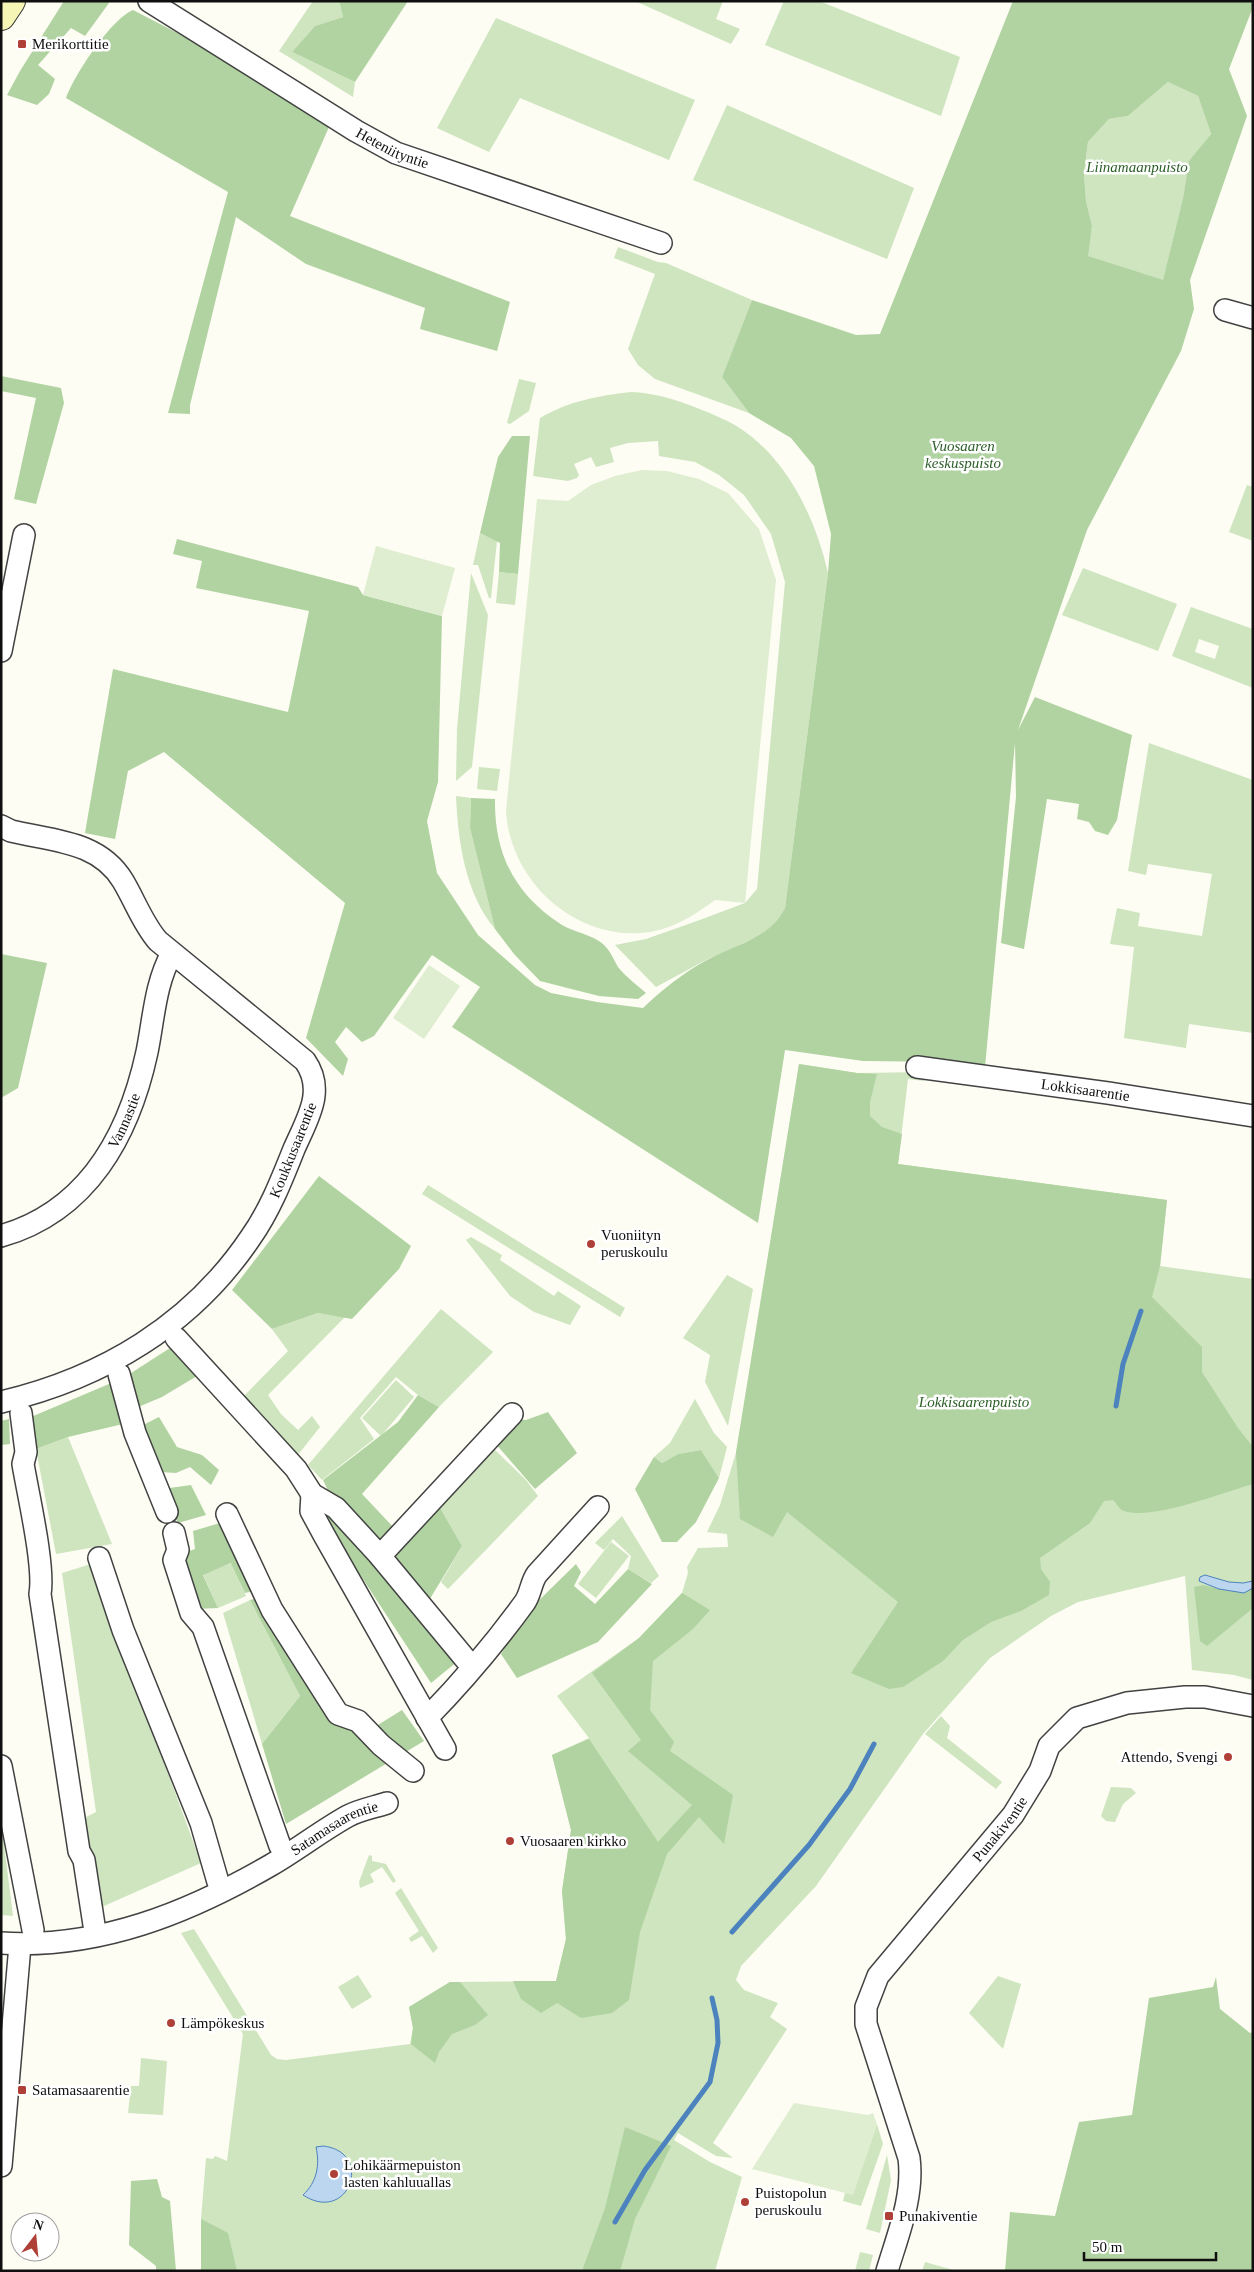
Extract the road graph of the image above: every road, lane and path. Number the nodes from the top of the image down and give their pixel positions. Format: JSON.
{"nodes":[{"id":1,"x":11,"y":1,"type":"edge"},
{"id":2,"x":149,"y":1,"type":"edge"},
{"id":3,"x":1,"y":16,"type":"edge"},
{"id":4,"x":661,"y":243,"type":"dead end"},
{"id":5,"x":1225,"y":310,"type":"dead end"},
{"id":6,"x":1253,"y":318,"type":"edge"},
{"id":7,"x":24,"y":535,"type":"dead end"},
{"id":8,"x":1,"y":651,"type":"edge"},
{"id":9,"x":1,"y":826,"type":"edge"},
{"id":10,"x":172,"y":953,"type":"junction"},
{"id":11,"x":917,"y":1067,"type":"dead end"},
{"id":12,"x":1253,"y":1116,"type":"edge"},
{"id":13,"x":1,"y":1236,"type":"edge"},
{"id":14,"x":176,"y":1338,"type":"dead end"},
{"id":15,"x":119,"y":1374,"type":"dead end"},
{"id":16,"x":1,"y":1402,"type":"edge"},
{"id":17,"x":20,"y":1413,"type":"dead end"},
{"id":18,"x":512,"y":1414,"type":"dead end"},
{"id":19,"x":312,"y":1494,"type":"junction"},
{"id":20,"x":598,"y":1507,"type":"dead end"},
{"id":21,"x":167,"y":1512,"type":"dead end"},
{"id":22,"x":227,"y":1514,"type":"dead end"},
{"id":23,"x":174,"y":1533,"type":"dead end"},
{"id":24,"x":380,"y":1556,"type":"junction"},
{"id":25,"x":99,"y":1558,"type":"dead end"},
{"id":26,"x":472,"y":1668,"type":"junction"},
{"id":27,"x":1253,"y":1706,"type":"edge"},
{"id":28,"x":427,"y":1718,"type":"junction"},
{"id":29,"x":445,"y":1749,"type":"dead end"},
{"id":30,"x":1,"y":1766,"type":"edge"},
{"id":31,"x":413,"y":1772,"type":"dead end"},
{"id":32,"x":387,"y":1804,"type":"dead end"},
{"id":33,"x":280,"y":1846,"type":"dead end"},
{"id":34,"x":218,"y":1882,"type":"dead end"},
{"id":35,"x":94,"y":1925,"type":"dead end"},
{"id":36,"x":18,"y":1940,"type":"edge"},
{"id":37,"x":1,"y":2166,"type":"edge"},
{"id":38,"x":887,"y":2271,"type":"edge"}],
"edges":[{"from":1,"to":3,"type":"main road"},
{"from":2,"to":4,"type":"street","name":"Heteniityntie"},
{"from":5,"to":6,"type":"street"},
{"from":7,"to":8,"type":"street"},
{"from":9,"to":10,"type":"street","name":"Koukkusaarentie"},
{"from":10,"to":13,"type":"street","name":"Vannastie"},
{"from":10,"to":16,"type":"street","name":"Koukkusaarentie"},
{"from":11,"to":12,"type":"street","name":"Lokkisaarentie"},
{"from":14,"to":19,"type":"street"},
{"from":15,"to":21,"type":"street"},
{"from":17,"to":35,"type":"street"},
{"from":18,"to":24,"type":"street"},
{"from":19,"to":24,"type":"street"},
{"from":19,"to":28,"type":"street"},
{"from":20,"to":26,"type":"street"},
{"from":22,"to":31,"type":"street"},
{"from":23,"to":33,"type":"street"},
{"from":24,"to":26,"type":"street"},
{"from":25,"to":34,"type":"street"},
{"from":26,"to":28,"type":"street"},
{"from":27,"to":38,"type":"street","name":"Punakiventie"},
{"from":28,"to":29,"type":"street"},
{"from":30,"to":36,"type":"street"},
{"from":32,"to":36,"type":"street","name":"Satamasaarentie"},
{"from":36,"to":37,"type":"street"}]}
